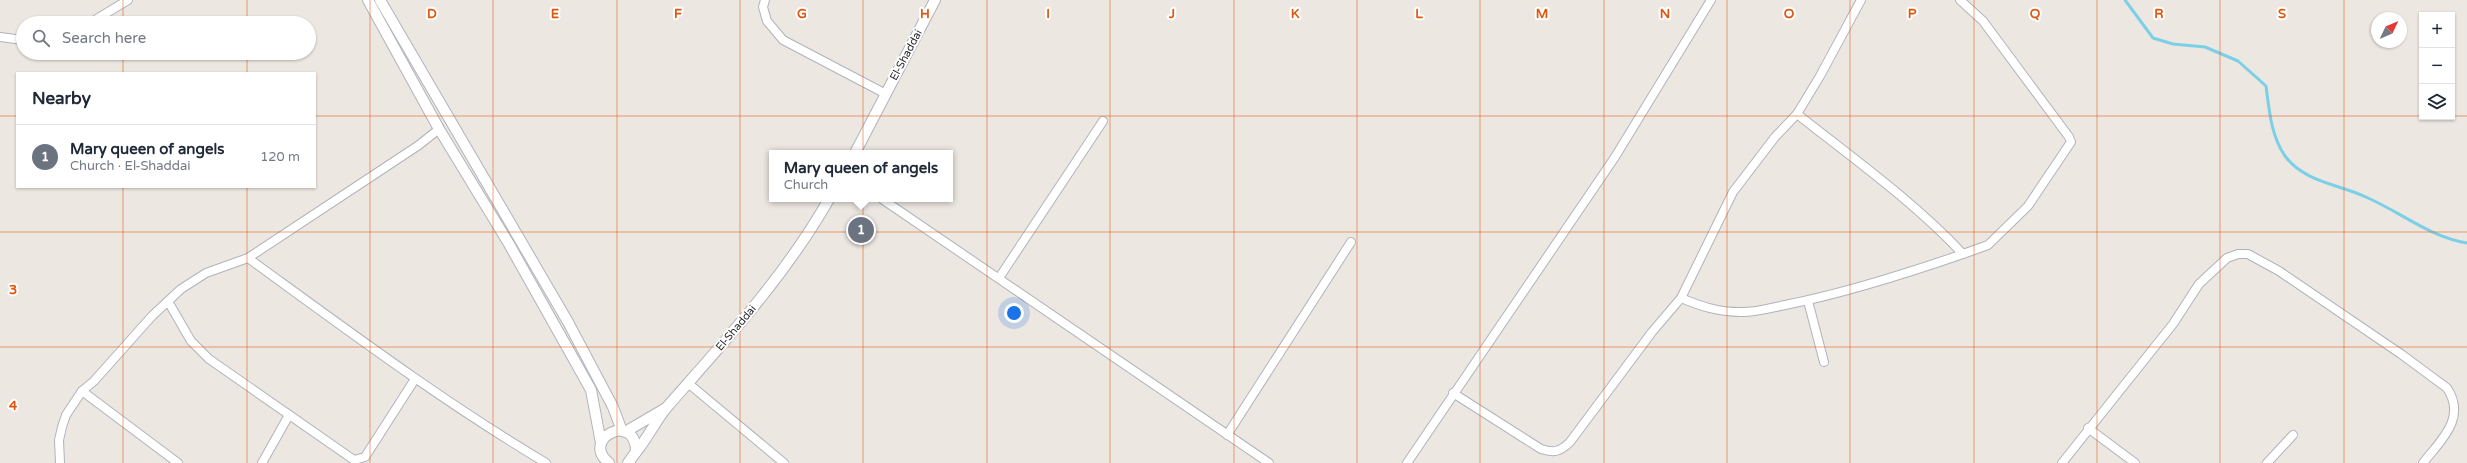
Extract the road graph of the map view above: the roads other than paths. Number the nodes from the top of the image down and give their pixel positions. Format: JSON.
{"nodes":[{"id":1,"x":128,"y":0,"type":"edge"},
{"id":2,"x":368,"y":0,"type":"edge"},
{"id":3,"x":380,"y":0,"type":"edge"},
{"id":4,"x":765,"y":0,"type":"edge"},
{"id":5,"x":936,"y":0,"type":"edge"},
{"id":6,"x":1710,"y":0,"type":"edge"},
{"id":7,"x":1861,"y":0,"type":"edge"},
{"id":8,"x":1960,"y":0,"type":"edge"},
{"id":9,"x":102,"y":16,"type":"edge"},
{"id":10,"x":0,"y":37,"type":"edge"},
{"id":11,"x":16,"y":39,"type":"edge"},
{"id":12,"x":886,"y":94,"type":"junction"},
{"id":13,"x":1797,"y":114,"type":"junction"},
{"id":14,"x":1103,"y":121,"type":"dead end"},
{"id":15,"x":439,"y":129,"type":"junction"},
{"id":16,"x":857,"y":150,"type":"edge"},
{"id":17,"x":827,"y":202,"type":"edge"},
{"id":18,"x":886,"y":202,"type":"edge"},
{"id":19,"x":519,"y":238,"type":"junction"},
{"id":20,"x":1351,"y":242,"type":"dead end"},
{"id":21,"x":509,"y":244,"type":"junction"},
{"id":22,"x":1963,"y":254,"type":"junction"},
{"id":23,"x":248,"y":258,"type":"junction"},
{"id":24,"x":1000,"y":278,"type":"junction"},
{"id":25,"x":1681,"y":298,"type":"junction"},
{"id":26,"x":1808,"y":300,"type":"junction"},
{"id":27,"x":169,"y":303,"type":"junction"},
{"id":28,"x":1824,"y":362,"type":"dead end"},
{"id":29,"x":415,"y":380,"type":"junction"},
{"id":30,"x":689,"y":384,"type":"junction"},
{"id":31,"x":82,"y":391,"type":"junction"},
{"id":32,"x":1453,"y":393,"type":"junction"},
{"id":33,"x":666,"y":408,"type":"junction"},
{"id":34,"x":289,"y":415,"type":"junction"},
{"id":35,"x":2088,"y":428,"type":"junction"},
{"id":36,"x":623,"y":431,"type":"junction"},
{"id":37,"x":1227,"y":435,"type":"junction"},
{"id":38,"x":2293,"y":435,"type":"dead end"},
{"id":39,"x":601,"y":443,"type":"junction"},
{"id":40,"x":636,"y":452,"type":"junction"},
{"id":41,"x":605,"y":461,"type":"edge"},
{"id":42,"x":60,"y":463,"type":"edge"},
{"id":43,"x":178,"y":463,"type":"edge"},
{"id":44,"x":262,"y":463,"type":"edge"},
{"id":45,"x":546,"y":463,"type":"edge"},
{"id":46,"x":628,"y":463,"type":"edge"},
{"id":47,"x":784,"y":463,"type":"edge"},
{"id":48,"x":1269,"y":463,"type":"edge"},
{"id":49,"x":1407,"y":463,"type":"edge"},
{"id":50,"x":2062,"y":463,"type":"edge"},
{"id":51,"x":2135,"y":463,"type":"edge"},
{"id":52,"x":2267,"y":463,"type":"edge"},
{"id":53,"x":2423,"y":463,"type":"edge"}],
"edges":[{"from":1,"to":9,"type":"street"},
{"from":2,"to":15,"type":"street"},
{"from":3,"to":19,"type":"street"},
{"from":4,"to":12,"type":"street"},
{"from":5,"to":12,"type":"street","name":"El-Shaddai"},
{"from":6,"to":32,"type":"street"},
{"from":7,"to":13,"type":"street"},
{"from":8,"to":22,"type":"street"},
{"from":10,"to":11,"type":"street"},
{"from":12,"to":16,"type":"street","name":"El-Shaddai"},
{"from":13,"to":22,"type":"street"},
{"from":13,"to":25,"type":"street"},
{"from":14,"to":24,"type":"street"},
{"from":15,"to":21,"type":"street"},
{"from":15,"to":23,"type":"street"},
{"from":17,"to":30,"type":"street","name":"El-Shaddai"},
{"from":18,"to":24,"type":"street"},
{"from":19,"to":21,"type":"street"},
{"from":19,"to":36,"type":"street"},
{"from":20,"to":37,"type":"street"},
{"from":21,"to":39,"type":"street"},
{"from":22,"to":26,"type":"street"},
{"from":23,"to":27,"type":"street"},
{"from":23,"to":29,"type":"street"},
{"from":24,"to":37,"type":"street"},
{"from":25,"to":26,"type":"street"},
{"from":25,"to":32,"type":"street"},
{"from":26,"to":28,"type":"street"},
{"from":27,"to":31,"type":"street"},
{"from":27,"to":34,"type":"street"},
{"from":29,"to":34,"type":"street"},
{"from":29,"to":45,"type":"street"},
{"from":30,"to":33,"type":"street","name":"El-Shaddai"},
{"from":30,"to":47,"type":"street"},
{"from":31,"to":42,"type":"street"},
{"from":31,"to":43,"type":"street"},
{"from":32,"to":49,"type":"street"},
{"from":33,"to":36,"type":"street"},
{"from":33,"to":40,"type":"street","name":"El-Shaddai"},
{"from":34,"to":44,"type":"street"},
{"from":35,"to":50,"type":"street"},
{"from":35,"to":51,"type":"street"},
{"from":35,"to":53,"type":"street"},
{"from":36,"to":39,"type":"street"},
{"from":36,"to":40,"type":"street"},
{"from":37,"to":48,"type":"street"},
{"from":38,"to":52,"type":"street"},
{"from":39,"to":41,"type":"street"},
{"from":40,"to":46,"type":"street","name":"El-Shaddai"}]}
